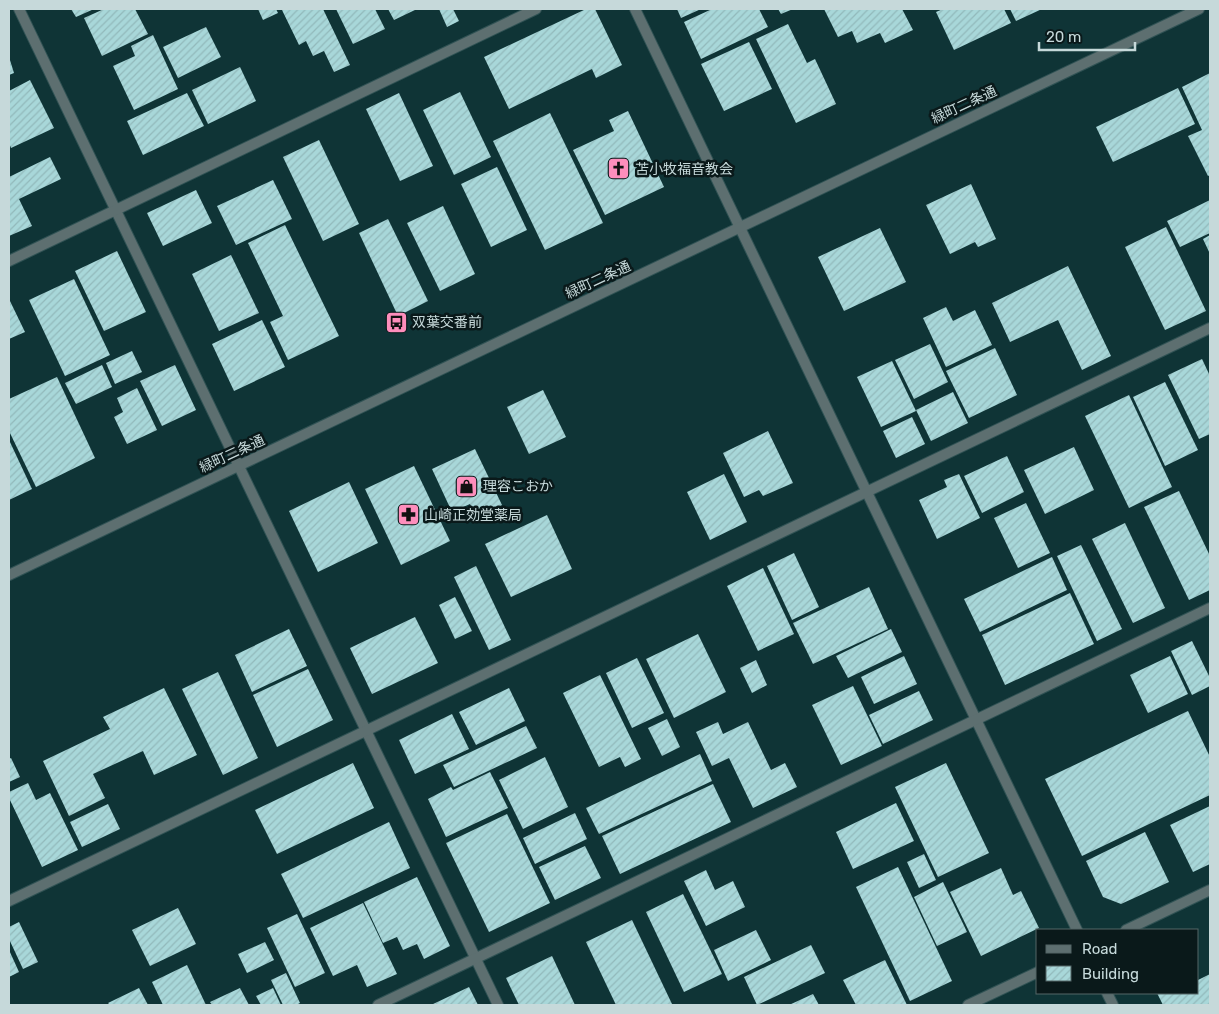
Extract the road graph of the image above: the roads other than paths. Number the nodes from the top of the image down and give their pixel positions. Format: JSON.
{"nodes":[{"id":1,"x":19,"y":9,"type":"edge"},
{"id":2,"x":536,"y":9,"type":"edge"},
{"id":3,"x":635,"y":9,"type":"edge"},
{"id":4,"x":1199,"y":9,"type":"edge"},
{"id":5,"x":116,"y":210,"type":"junction"},
{"id":6,"x":740,"y":227,"type":"junction"},
{"id":7,"x":9,"y":261,"type":"edge"},
{"id":8,"x":1210,"y":328,"type":"edge"},
{"id":9,"x":239,"y":466,"type":"junction"},
{"id":10,"x":867,"y":492,"type":"junction"},
{"id":11,"x":9,"y":575,"type":"edge"},
{"id":12,"x":1210,"y":608,"type":"edge"},
{"id":13,"x":977,"y":720,"type":"junction"},
{"id":14,"x":366,"y":730,"type":"junction"},
{"id":15,"x":1210,"y":890,"type":"edge"},
{"id":16,"x":9,"y":901,"type":"edge"},
{"id":17,"x":1077,"y":929,"type":"edge"},
{"id":18,"x":1128,"y":929,"type":"edge"},
{"id":19,"x":475,"y":959,"type":"junction"},
{"id":20,"x":1036,"y":973,"type":"edge"},
{"id":21,"x":1108,"y":994,"type":"edge"},
{"id":22,"x":378,"y":1005,"type":"edge"},
{"id":23,"x":498,"y":1005,"type":"edge"},
{"id":24,"x":968,"y":1005,"type":"edge"},
{"id":25,"x":1114,"y":1005,"type":"edge"}],
"edges":[{"from":1,"to":5,"type":"street"},
{"from":2,"to":5,"type":"street"},
{"from":3,"to":6,"type":"street"},
{"from":4,"to":6,"type":"street","name":"緑町二条通"},
{"from":5,"to":7,"type":"street"},
{"from":5,"to":9,"type":"street"},
{"from":6,"to":9,"type":"street","name":"緑町二条通"},
{"from":6,"to":10,"type":"street"},
{"from":8,"to":10,"type":"street"},
{"from":9,"to":11,"type":"street","name":"緑町二条通"},
{"from":9,"to":14,"type":"street"},
{"from":10,"to":13,"type":"street"},
{"from":10,"to":14,"type":"street"},
{"from":12,"to":13,"type":"street"},
{"from":13,"to":17,"type":"street"},
{"from":13,"to":19,"type":"street"},
{"from":14,"to":16,"type":"street"},
{"from":14,"to":19,"type":"street"},
{"from":15,"to":18,"type":"street"},
{"from":19,"to":22,"type":"street"},
{"from":19,"to":23,"type":"street"},
{"from":20,"to":24,"type":"street"},
{"from":21,"to":25,"type":"street"}]}
